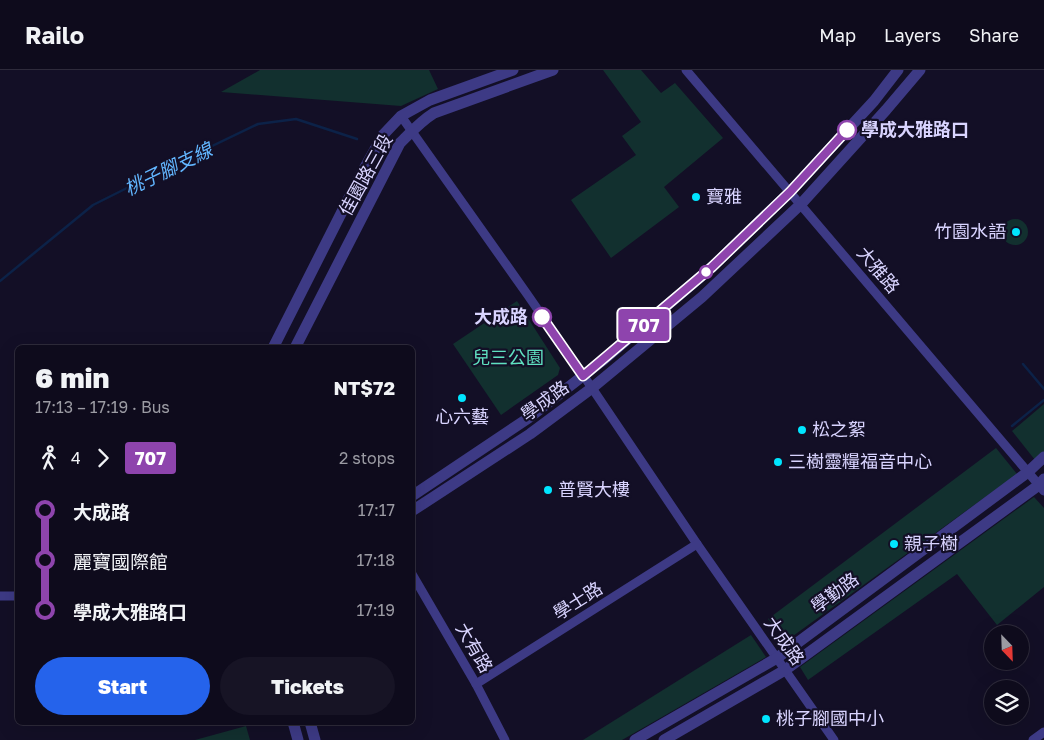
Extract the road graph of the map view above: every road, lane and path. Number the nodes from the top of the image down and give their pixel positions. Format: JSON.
{"nodes":[{"id":1,"x":513,"y":70,"type":"edge"},
{"id":2,"x":553,"y":70,"type":"edge"},
{"id":3,"x":686,"y":70,"type":"edge"},
{"id":4,"x":898,"y":70,"type":"edge"},
{"id":5,"x":920,"y":70,"type":"edge"},
{"id":6,"x":400,"y":116,"type":"junction"},
{"id":7,"x":412,"y":131,"type":"junction"},
{"id":8,"x":790,"y":192,"type":"junction"},
{"id":9,"x":801,"y":204,"type":"junction"},
{"id":10,"x":275,"y":345,"type":"edge"},
{"id":11,"x":297,"y":345,"type":"edge"},
{"id":12,"x":583,"y":376,"type":"junction"},
{"id":13,"x":592,"y":388,"type":"junction"},
{"id":14,"x":1044,"y":456,"type":"edge"},
{"id":15,"x":1028,"y":472,"type":"junction"},
{"id":16,"x":1042,"y":485,"type":"edge"},
{"id":17,"x":415,"y":494,"type":"edge"},
{"id":18,"x":415,"y":509,"type":"edge"},
{"id":19,"x":697,"y":544,"type":"junction"},
{"id":20,"x":415,"y":579,"type":"edge"},
{"id":21,"x":0,"y":596,"type":"edge"},
{"id":22,"x":15,"y":596,"type":"edge"},
{"id":23,"x":777,"y":658,"type":"junction"},
{"id":24,"x":785,"y":670,"type":"junction"},
{"id":25,"x":476,"y":684,"type":"junction"},
{"id":26,"x":294,"y":725,"type":"edge"},
{"id":27,"x":311,"y":725,"type":"edge"},
{"id":28,"x":1044,"y":732,"type":"edge"},
{"id":29,"x":298,"y":740,"type":"edge"},
{"id":30,"x":315,"y":740,"type":"edge"},
{"id":31,"x":505,"y":740,"type":"edge"},
{"id":32,"x":635,"y":740,"type":"edge"},
{"id":33,"x":664,"y":740,"type":"edge"},
{"id":34,"x":834,"y":740,"type":"edge"},
{"id":35,"x":1033,"y":740,"type":"edge"}],
"edges":[{"from":1,"to":6,"type":"street"},
{"from":2,"to":7,"type":"street","name":"佳園路三段"},
{"from":3,"to":8,"type":"street","name":"大雅路"},
{"from":4,"to":8,"type":"street","name":"學成路"},
{"from":5,"to":9,"type":"street","name":"學成路"},
{"from":6,"to":7,"type":"street","name":"大成路"},
{"from":6,"to":10,"type":"street","name":"佳園路三段"},
{"from":7,"to":11,"type":"street","name":"佳園路三段"},
{"from":7,"to":12,"type":"street","name":"大成路"},
{"from":8,"to":9,"type":"street","name":"大雅路"},
{"from":8,"to":12,"type":"street","name":"學成路"},
{"from":9,"to":13,"type":"street","name":"學成路"},
{"from":9,"to":15,"type":"street","name":"大雅路"},
{"from":12,"to":13,"type":"street","name":"大成路"},
{"from":12,"to":17,"type":"street","name":"學成路"},
{"from":13,"to":18,"type":"street","name":"學成路"},
{"from":13,"to":19,"type":"street","name":"大成路"},
{"from":14,"to":15,"type":"street","name":"學勤路"},
{"from":15,"to":16,"type":"street","name":"大雅路"},
{"from":15,"to":23,"type":"street","name":"學勤路"},
{"from":16,"to":24,"type":"street","name":"學勤路"},
{"from":19,"to":23,"type":"street","name":"大成路"},
{"from":19,"to":25,"type":"street","name":"學士路"},
{"from":20,"to":25,"type":"street","name":"大有路"},
{"from":21,"to":22,"type":"street"},
{"from":23,"to":24,"type":"street","name":"大成路"},
{"from":23,"to":32,"type":"street","name":"學勤路"},
{"from":24,"to":33,"type":"street","name":"學勤路"},
{"from":24,"to":34,"type":"street","name":"大成路"},
{"from":25,"to":31,"type":"street","name":"大有路"},
{"from":26,"to":29,"type":"street"},
{"from":27,"to":30,"type":"street"},
{"from":28,"to":35,"type":"street"}]}
